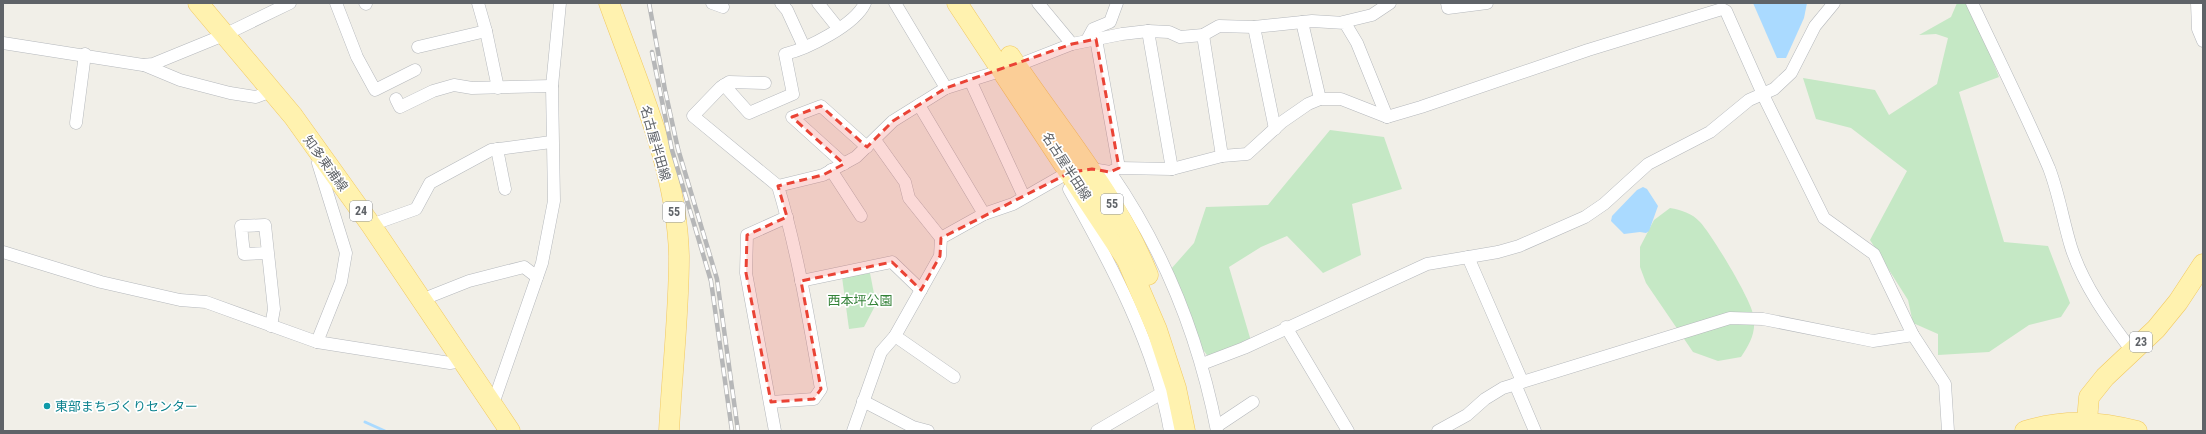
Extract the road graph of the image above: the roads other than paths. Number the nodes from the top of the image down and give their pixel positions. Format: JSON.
{"nodes":[{"id":1,"x":198,"y":3,"type":"edge"},
{"id":2,"x":289,"y":3,"type":"edge"},
{"id":3,"x":336,"y":3,"type":"edge"},
{"id":4,"x":478,"y":3,"type":"edge"},
{"id":5,"x":560,"y":3,"type":"edge"},
{"id":6,"x":782,"y":3,"type":"edge"},
{"id":7,"x":818,"y":3,"type":"edge"},
{"id":8,"x":865,"y":3,"type":"edge"},
{"id":9,"x":895,"y":3,"type":"edge"},
{"id":10,"x":957,"y":3,"type":"edge"},
{"id":11,"x":974,"y":3,"type":"edge"},
{"id":12,"x":1038,"y":3,"type":"edge"},
{"id":13,"x":1117,"y":3,"type":"edge"},
{"id":14,"x":1390,"y":3,"type":"edge"},
{"id":15,"x":1447,"y":3,"type":"edge"},
{"id":16,"x":1487,"y":3,"type":"edge"},
{"id":17,"x":1834,"y":3,"type":"edge"},
{"id":18,"x":1972,"y":3,"type":"edge"},
{"id":19,"x":2197,"y":3,"type":"edge"},
{"id":20,"x":611,"y":4,"type":"edge"},
{"id":21,"x":1302,"y":22,"type":"junction"},
{"id":22,"x":1343,"y":22,"type":"junction"},
{"id":23,"x":1254,"y":27,"type":"junction"},
{"id":24,"x":838,"y":28,"type":"junction"},
{"id":25,"x":486,"y":31,"type":"junction"},
{"id":26,"x":1148,"y":31,"type":"junction"},
{"id":27,"x":224,"y":36,"type":"junction"},
{"id":28,"x":1203,"y":36,"type":"junction"},
{"id":29,"x":1092,"y":40,"type":"junction"},
{"id":30,"x":2203,"y":41,"type":"edge"},
{"id":31,"x":3,"y":43,"type":"edge"},
{"id":32,"x":1072,"y":44,"type":"junction"},
{"id":33,"x":418,"y":47,"type":"dead end"},
{"id":34,"x":804,"y":47,"type":"junction"},
{"id":35,"x":85,"y":54,"type":"junction"},
{"id":36,"x":143,"y":65,"type":"junction"},
{"id":37,"x":1009,"y":68,"type":"junction"},
{"id":38,"x":415,"y":70,"type":"dead end"},
{"id":39,"x":970,"y":80,"type":"junction"},
{"id":40,"x":765,"y":83,"type":"dead end"},
{"id":41,"x":724,"y":85,"type":"junction"},
{"id":42,"x":552,"y":86,"type":"junction"},
{"id":43,"x":498,"y":88,"type":"junction"},
{"id":44,"x":946,"y":88,"type":"junction"},
{"id":45,"x":272,"y":91,"type":"junction"},
{"id":46,"x":1765,"y":94,"type":"junction"},
{"id":47,"x":396,"y":99,"type":"dead end"},
{"id":48,"x":1320,"y":99,"type":"junction"},
{"id":49,"x":919,"y":105,"type":"junction"},
{"id":50,"x":1387,"y":117,"type":"junction"},
{"id":51,"x":76,"y":123,"type":"dead end"},
{"id":52,"x":1275,"y":129,"type":"junction"},
{"id":53,"x":552,"y":142,"type":"junction"},
{"id":54,"x":871,"y":143,"type":"junction"},
{"id":55,"x":497,"y":149,"type":"junction"},
{"id":56,"x":1222,"y":156,"type":"junction"},
{"id":57,"x":323,"y":158,"type":"junction"},
{"id":58,"x":844,"y":164,"type":"junction"},
{"id":59,"x":1107,"y":169,"type":"junction"},
{"id":60,"x":1172,"y":169,"type":"junction"},
{"id":61,"x":831,"y":170,"type":"junction"},
{"id":62,"x":1066,"y":174,"type":"junction"},
{"id":63,"x":778,"y":186,"type":"junction"},
{"id":64,"x":505,"y":189,"type":"dead end"},
{"id":65,"x":1024,"y":197,"type":"junction"},
{"id":66,"x":984,"y":214,"type":"junction"},
{"id":67,"x":860,"y":216,"type":"dead end"},
{"id":68,"x":787,"y":218,"type":"junction"},
{"id":69,"x":371,"y":225,"type":"junction"},
{"id":70,"x":941,"y":238,"type":"junction"},
{"id":71,"x":3,"y":252,"type":"edge"},
{"id":72,"x":268,"y":253,"type":"dead end"},
{"id":73,"x":1468,"y":257,"type":"junction"},
{"id":74,"x":2203,"y":264,"type":"edge"},
{"id":75,"x":537,"y":277,"type":"junction"},
{"id":76,"x":801,"y":281,"type":"junction"},
{"id":77,"x":921,"y":290,"type":"junction"},
{"id":78,"x":421,"y":300,"type":"junction"},
{"id":79,"x":271,"y":326,"type":"junction"},
{"id":80,"x":1286,"y":327,"type":"junction"},
{"id":81,"x":1913,"y":335,"type":"junction"},
{"id":82,"x":895,"y":336,"type":"junction"},
{"id":83,"x":317,"y":342,"type":"junction"},
{"id":84,"x":2132,"y":351,"type":"junction"},
{"id":85,"x":462,"y":361,"type":"junction"},
{"id":86,"x":1202,"y":364,"type":"junction"},
{"id":87,"x":954,"y":376,"type":"dead end"},
{"id":88,"x":1518,"y":382,"type":"junction"},
{"id":89,"x":1162,"y":393,"type":"junction"},
{"id":90,"x":863,"y":401,"type":"junction"},
{"id":91,"x":771,"y":402,"type":"junction"},
{"id":92,"x":1253,"y":402,"type":"dead end"},
{"id":93,"x":490,"y":403,"type":"junction"},
{"id":94,"x":2086,"y":422,"type":"junction"},
{"id":95,"x":1215,"y":428,"type":"edge"},
{"id":96,"x":1344,"y":430,"type":"edge"},
{"id":97,"x":510,"y":431,"type":"edge"},
{"id":98,"x":669,"y":431,"type":"edge"},
{"id":99,"x":775,"y":431,"type":"edge"},
{"id":100,"x":853,"y":431,"type":"edge"},
{"id":101,"x":928,"y":431,"type":"edge"},
{"id":102,"x":1097,"y":431,"type":"edge"},
{"id":103,"x":1170,"y":431,"type":"edge"},
{"id":104,"x":1185,"y":431,"type":"edge"},
{"id":105,"x":1438,"y":431,"type":"edge"},
{"id":106,"x":1535,"y":431,"type":"edge"},
{"id":107,"x":1948,"y":431,"type":"edge"},
{"id":108,"x":2025,"y":431,"type":"edge"},
{"id":109,"x":2137,"y":431,"type":"edge"}],
"edges":[{"from":1,"to":27,"type":"main road","name":"知多東浦線","number":"24"},
{"from":2,"to":27,"type":"street"},
{"from":3,"to":38,"type":"street"},
{"from":4,"to":25,"type":"street"},
{"from":5,"to":42,"type":"street"},
{"from":6,"to":34,"type":"street"},
{"from":7,"to":24,"type":"street"},
{"from":8,"to":24,"type":"street"},
{"from":9,"to":44,"type":"street"},
{"from":10,"to":37,"type":"main road","name":"名古屋半田線","number":"55"},
{"from":11,"to":37,"type":"main road","name":"名古屋半田線","number":"55"},
{"from":12,"to":32,"type":"street"},
{"from":13,"to":29,"type":"street"},
{"from":14,"to":22,"type":"street"},
{"from":15,"to":16,"type":"street"},
{"from":17,"to":46,"type":"street"},
{"from":18,"to":84,"type":"street"},
{"from":19,"to":30,"type":"street"},
{"from":20,"to":98,"type":"main road","name":"名古屋半田線","number":"55"},
{"from":21,"to":22,"type":"street"},
{"from":21,"to":23,"type":"street"},
{"from":21,"to":48,"type":"street"},
{"from":22,"to":50,"type":"street"},
{"from":23,"to":28,"type":"street"},
{"from":23,"to":52,"type":"street"},
{"from":24,"to":34,"type":"street"},
{"from":25,"to":33,"type":"street"},
{"from":25,"to":43,"type":"street"},
{"from":26,"to":28,"type":"street"},
{"from":26,"to":29,"type":"street"},
{"from":26,"to":60,"type":"street"},
{"from":27,"to":36,"type":"street"},
{"from":27,"to":45,"type":"main road","name":"知多東浦線","number":"24"},
{"from":28,"to":56,"type":"street"},
{"from":29,"to":32,"type":"street"},
{"from":29,"to":59,"type":"street"},
{"from":31,"to":35,"type":"street"},
{"from":32,"to":37,"type":"street"},
{"from":34,"to":41,"type":"street"},
{"from":35,"to":36,"type":"street"},
{"from":35,"to":51,"type":"street"},
{"from":36,"to":45,"type":"street"},
{"from":37,"to":39,"type":"street"},
{"from":37,"to":59,"type":"main road","name":"名古屋半田線","number":"55"},
{"from":37,"to":62,"type":"main road","name":"名古屋半田線","number":"55"},
{"from":39,"to":44,"type":"street"},
{"from":39,"to":65,"type":"street"},
{"from":40,"to":41,"type":"street"},
{"from":41,"to":63,"type":"street"},
{"from":42,"to":43,"type":"street"},
{"from":42,"to":53,"type":"street"},
{"from":43,"to":47,"type":"street"},
{"from":44,"to":49,"type":"street"},
{"from":45,"to":57,"type":"main road","name":"知多東浦線","number":"24"},
{"from":46,"to":50,"type":"street"},
{"from":46,"to":73,"type":"street"},
{"from":46,"to":81,"type":"street"},
{"from":48,"to":50,"type":"street"},
{"from":48,"to":52,"type":"street"},
{"from":49,"to":54,"type":"street"},
{"from":49,"to":66,"type":"street"},
{"from":52,"to":56,"type":"street"},
{"from":53,"to":55,"type":"street"},
{"from":53,"to":75,"type":"street"},
{"from":54,"to":58,"type":"street"},
{"from":54,"to":58,"type":"street"},
{"from":54,"to":70,"type":"street"},
{"from":55,"to":64,"type":"street"},
{"from":55,"to":69,"type":"street"},
{"from":56,"to":60,"type":"street"},
{"from":57,"to":69,"type":"main road","name":"知多東浦線","number":"24"},
{"from":57,"to":83,"type":"street"},
{"from":58,"to":61,"type":"street"},
{"from":59,"to":60,"type":"street"},
{"from":59,"to":62,"type":"street"},
{"from":59,"to":86,"type":"street"},
{"from":59,"to":95,"type":"main road","name":"名古屋半田線","number":"55"},
{"from":61,"to":63,"type":"street"},
{"from":61,"to":67,"type":"street"},
{"from":62,"to":65,"type":"street"},
{"from":62,"to":89,"type":"street"},
{"from":62,"to":104,"type":"main road","name":"名古屋半田線","number":"55"},
{"from":63,"to":68,"type":"street"},
{"from":65,"to":66,"type":"street"},
{"from":66,"to":70,"type":"street"},
{"from":68,"to":76,"type":"street"},
{"from":68,"to":91,"type":"street"},
{"from":69,"to":78,"type":"main road","name":"知多東浦線","number":"24"},
{"from":70,"to":77,"type":"street"},
{"from":71,"to":79,"type":"street"},
{"from":72,"to":79,"type":"street"},
{"from":73,"to":80,"type":"street"},
{"from":73,"to":88,"type":"street"},
{"from":74,"to":84,"type":"main road","number":"23"},
{"from":75,"to":78,"type":"street"},
{"from":75,"to":93,"type":"street"},
{"from":76,"to":77,"type":"street"},
{"from":76,"to":91,"type":"street"},
{"from":77,"to":82,"type":"street"},
{"from":78,"to":85,"type":"main road","name":"知多東浦線","number":"24"},
{"from":79,"to":83,"type":"street"},
{"from":80,"to":86,"type":"street"},
{"from":80,"to":96,"type":"street"},
{"from":81,"to":88,"type":"street"},
{"from":81,"to":107,"type":"street"},
{"from":82,"to":87,"type":"street"},
{"from":82,"to":90,"type":"street"},
{"from":83,"to":85,"type":"street"},
{"from":84,"to":94,"type":"main road","number":"23"},
{"from":85,"to":93,"type":"main road","name":"知多東浦線","number":"24"},
{"from":86,"to":95,"type":"street"},
{"from":88,"to":105,"type":"street"},
{"from":88,"to":106,"type":"street"},
{"from":89,"to":102,"type":"street"},
{"from":89,"to":103,"type":"street"},
{"from":90,"to":100,"type":"street"},
{"from":90,"to":101,"type":"street"},
{"from":91,"to":99,"type":"street"},
{"from":92,"to":95,"type":"street"},
{"from":93,"to":97,"type":"main road","name":"知多東浦線","number":"24"},
{"from":94,"to":108,"type":"main road"},
{"from":94,"to":109,"type":"main road"}]}
